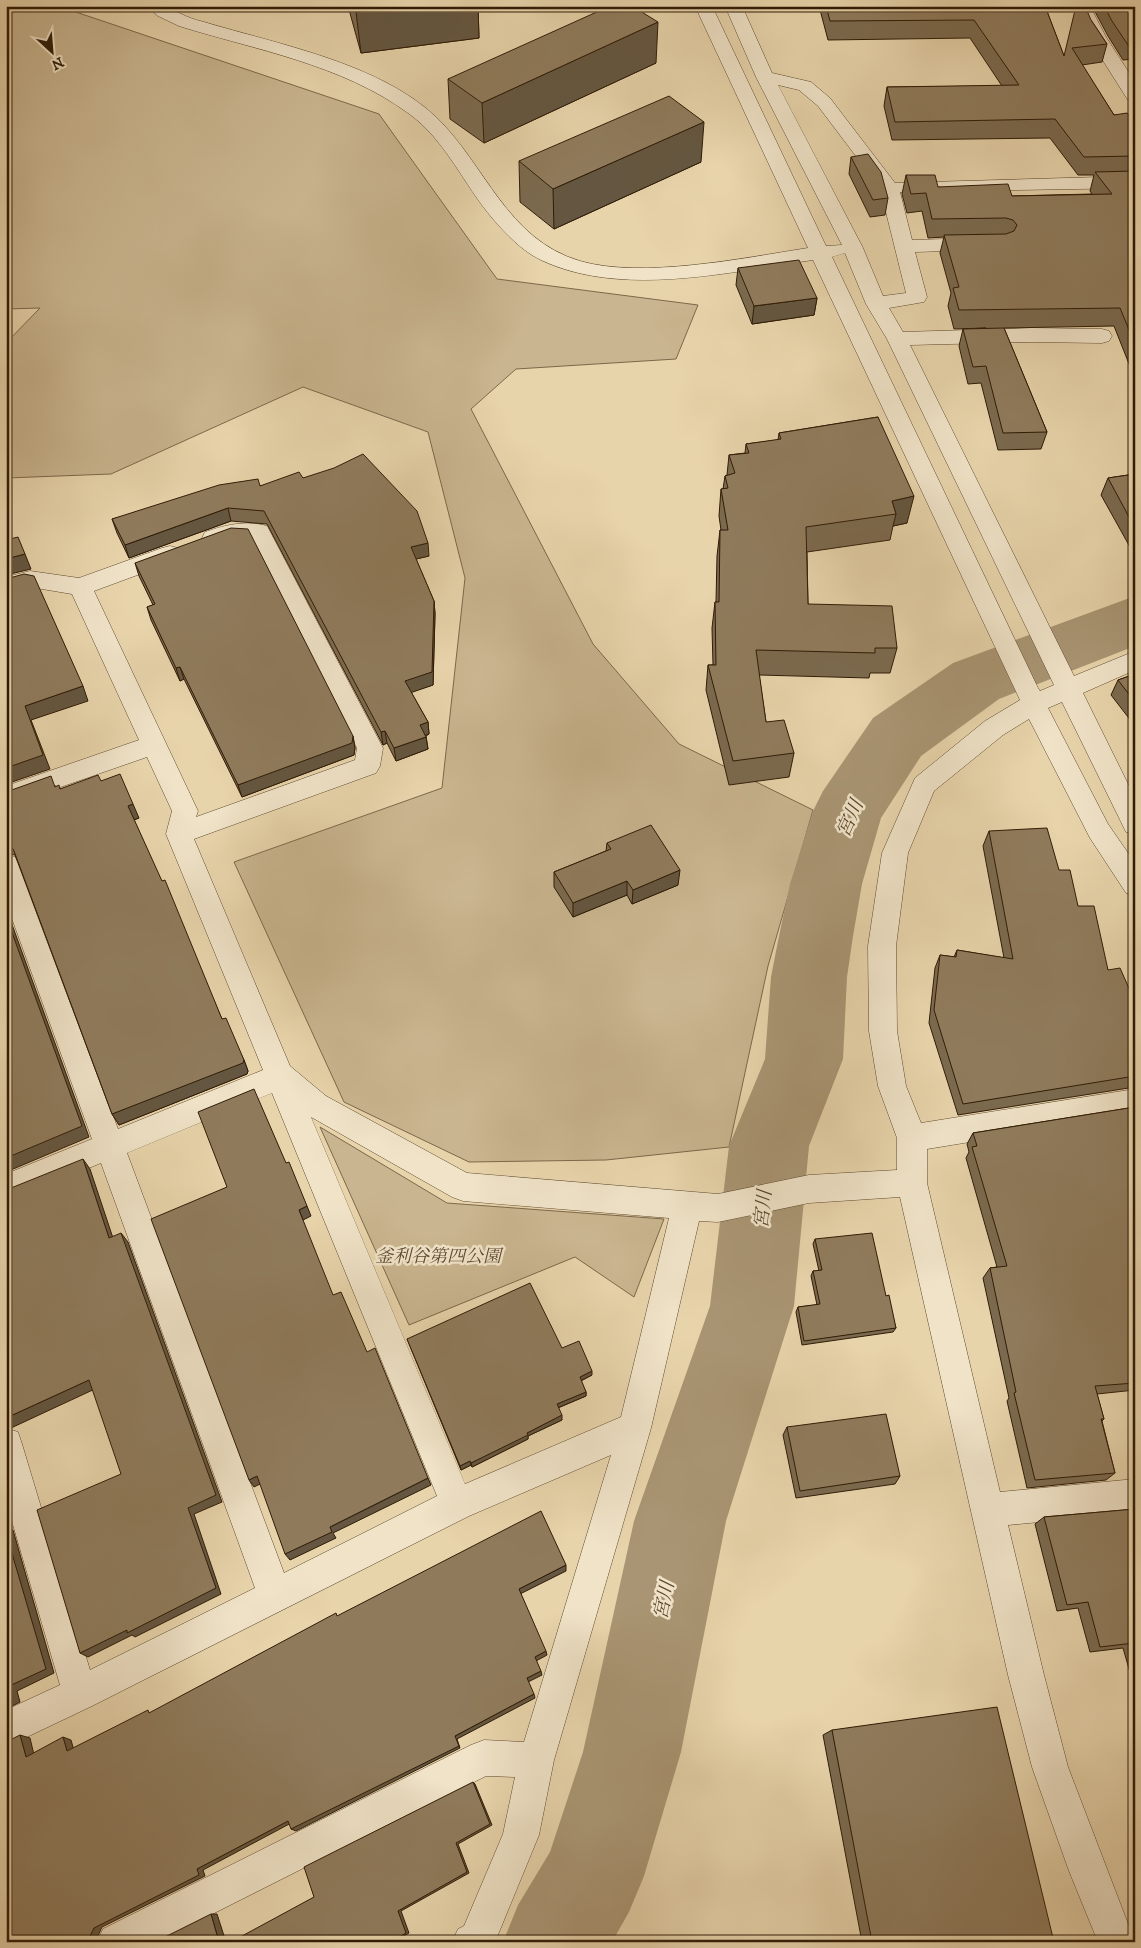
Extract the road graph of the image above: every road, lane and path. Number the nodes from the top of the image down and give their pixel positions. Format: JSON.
{"nodes":[{"id":1,"x":156,"y":6,"type":"edge"},
{"id":2,"x":703,"y":6,"type":"edge"},
{"id":3,"x":733,"y":6,"type":"edge"},
{"id":4,"x":1081,"y":6,"type":"edge"},
{"id":5,"x":1135,"y":66,"type":"edge"},
{"id":6,"x":1116,"y":67,"type":"junction"},
{"id":7,"x":765,"y":77,"type":"junction"},
{"id":8,"x":1135,"y":96,"type":"edge"},
{"id":9,"x":1135,"y":182,"type":"edge"},
{"id":10,"x":889,"y":187,"type":"junction"},
{"id":11,"x":1002,"y":244,"type":"edge"},
{"id":12,"x":904,"y":246,"type":"junction"},
{"id":13,"x":853,"y":248,"type":"junction"},
{"id":14,"x":820,"y":253,"type":"junction"},
{"id":15,"x":876,"y":304,"type":"junction"},
{"id":16,"x":1102,"y":336,"type":"dead end"},
{"id":17,"x":897,"y":340,"type":"junction"},
{"id":18,"x":6,"y":586,"type":"edge"},
{"id":19,"x":80,"y":586,"type":"junction"},
{"id":20,"x":1135,"y":660,"type":"edge"},
{"id":21,"x":1063,"y":682,"type":"junction"},
{"id":22,"x":1031,"y":696,"type":"junction"},
{"id":23,"x":155,"y":744,"type":"junction"},
{"id":24,"x":6,"y":796,"type":"edge"},
{"id":25,"x":1135,"y":825,"type":"edge"},
{"id":26,"x":179,"y":834,"type":"junction"},
{"id":27,"x":6,"y":865,"type":"edge"},
{"id":28,"x":1135,"y":885,"type":"edge"},
{"id":29,"x":281,"y":1076,"type":"junction"},
{"id":30,"x":1135,"y":1102,"type":"edge"},
{"id":31,"x":912,"y":1138,"type":"junction"},
{"id":32,"x":109,"y":1146,"type":"junction"},
{"id":33,"x":912,"y":1183,"type":"junction"},
{"id":34,"x":6,"y":1188,"type":"edge"},
{"id":35,"x":702,"y":1207,"type":"junction"},
{"id":36,"x":635,"y":1428,"type":"junction"},
{"id":37,"x":6,"y":1444,"type":"edge"},
{"id":38,"x":1135,"y":1496,"type":"edge"},
{"id":39,"x":457,"y":1504,"type":"junction"},
{"id":40,"x":988,"y":1510,"type":"junction"},
{"id":41,"x":275,"y":1595,"type":"junction"},
{"id":42,"x":80,"y":1694,"type":"junction"},
{"id":43,"x":6,"y":1729,"type":"edge"},
{"id":44,"x":536,"y":1760,"type":"junction"},
{"id":45,"x":116,"y":1942,"type":"edge"},
{"id":46,"x":471,"y":1942,"type":"edge"},
{"id":47,"x":1117,"y":1942,"type":"edge"}],
"edges":[{"from":1,"to":14,"type":"street"},
{"from":2,"to":14,"type":"street"},
{"from":3,"to":7,"type":"street"},
{"from":4,"to":6,"type":"street"},
{"from":5,"to":6,"type":"street"},
{"from":6,"to":8,"type":"street"},
{"from":7,"to":10,"type":"street"},
{"from":7,"to":13,"type":"street"},
{"from":9,"to":10,"type":"street"},
{"from":10,"to":12,"type":"street"},
{"from":11,"to":12,"type":"street"},
{"from":12,"to":15,"type":"street"},
{"from":13,"to":14,"type":"street"},
{"from":13,"to":15,"type":"street"},
{"from":14,"to":22,"type":"street"},
{"from":15,"to":17,"type":"street"},
{"from":16,"to":17,"type":"street"},
{"from":17,"to":21,"type":"street"},
{"from":18,"to":19,"type":"street"},
{"from":19,"to":23,"type":"street"},
{"from":19,"to":26,"type":"street"},
{"from":20,"to":21,"type":"street"},
{"from":21,"to":22,"type":"street"},
{"from":21,"to":25,"type":"street"},
{"from":22,"to":28,"type":"street"},
{"from":22,"to":31,"type":"street"},
{"from":23,"to":24,"type":"street"},
{"from":23,"to":26,"type":"street"},
{"from":26,"to":29,"type":"street"},
{"from":27,"to":32,"type":"street"},
{"from":29,"to":32,"type":"street"},
{"from":29,"to":35,"type":"street"},
{"from":29,"to":39,"type":"street"},
{"from":30,"to":31,"type":"street"},
{"from":31,"to":33,"type":"street"},
{"from":32,"to":34,"type":"street"},
{"from":32,"to":41,"type":"street"},
{"from":33,"to":35,"type":"street"},
{"from":33,"to":40,"type":"street"},
{"from":35,"to":36,"type":"street"},
{"from":36,"to":39,"type":"street"},
{"from":36,"to":44,"type":"street"},
{"from":37,"to":42,"type":"street"},
{"from":38,"to":40,"type":"street"},
{"from":39,"to":41,"type":"street"},
{"from":40,"to":47,"type":"street"},
{"from":41,"to":42,"type":"street"},
{"from":42,"to":43,"type":"street"},
{"from":44,"to":45,"type":"street"},
{"from":44,"to":46,"type":"street"}]}
